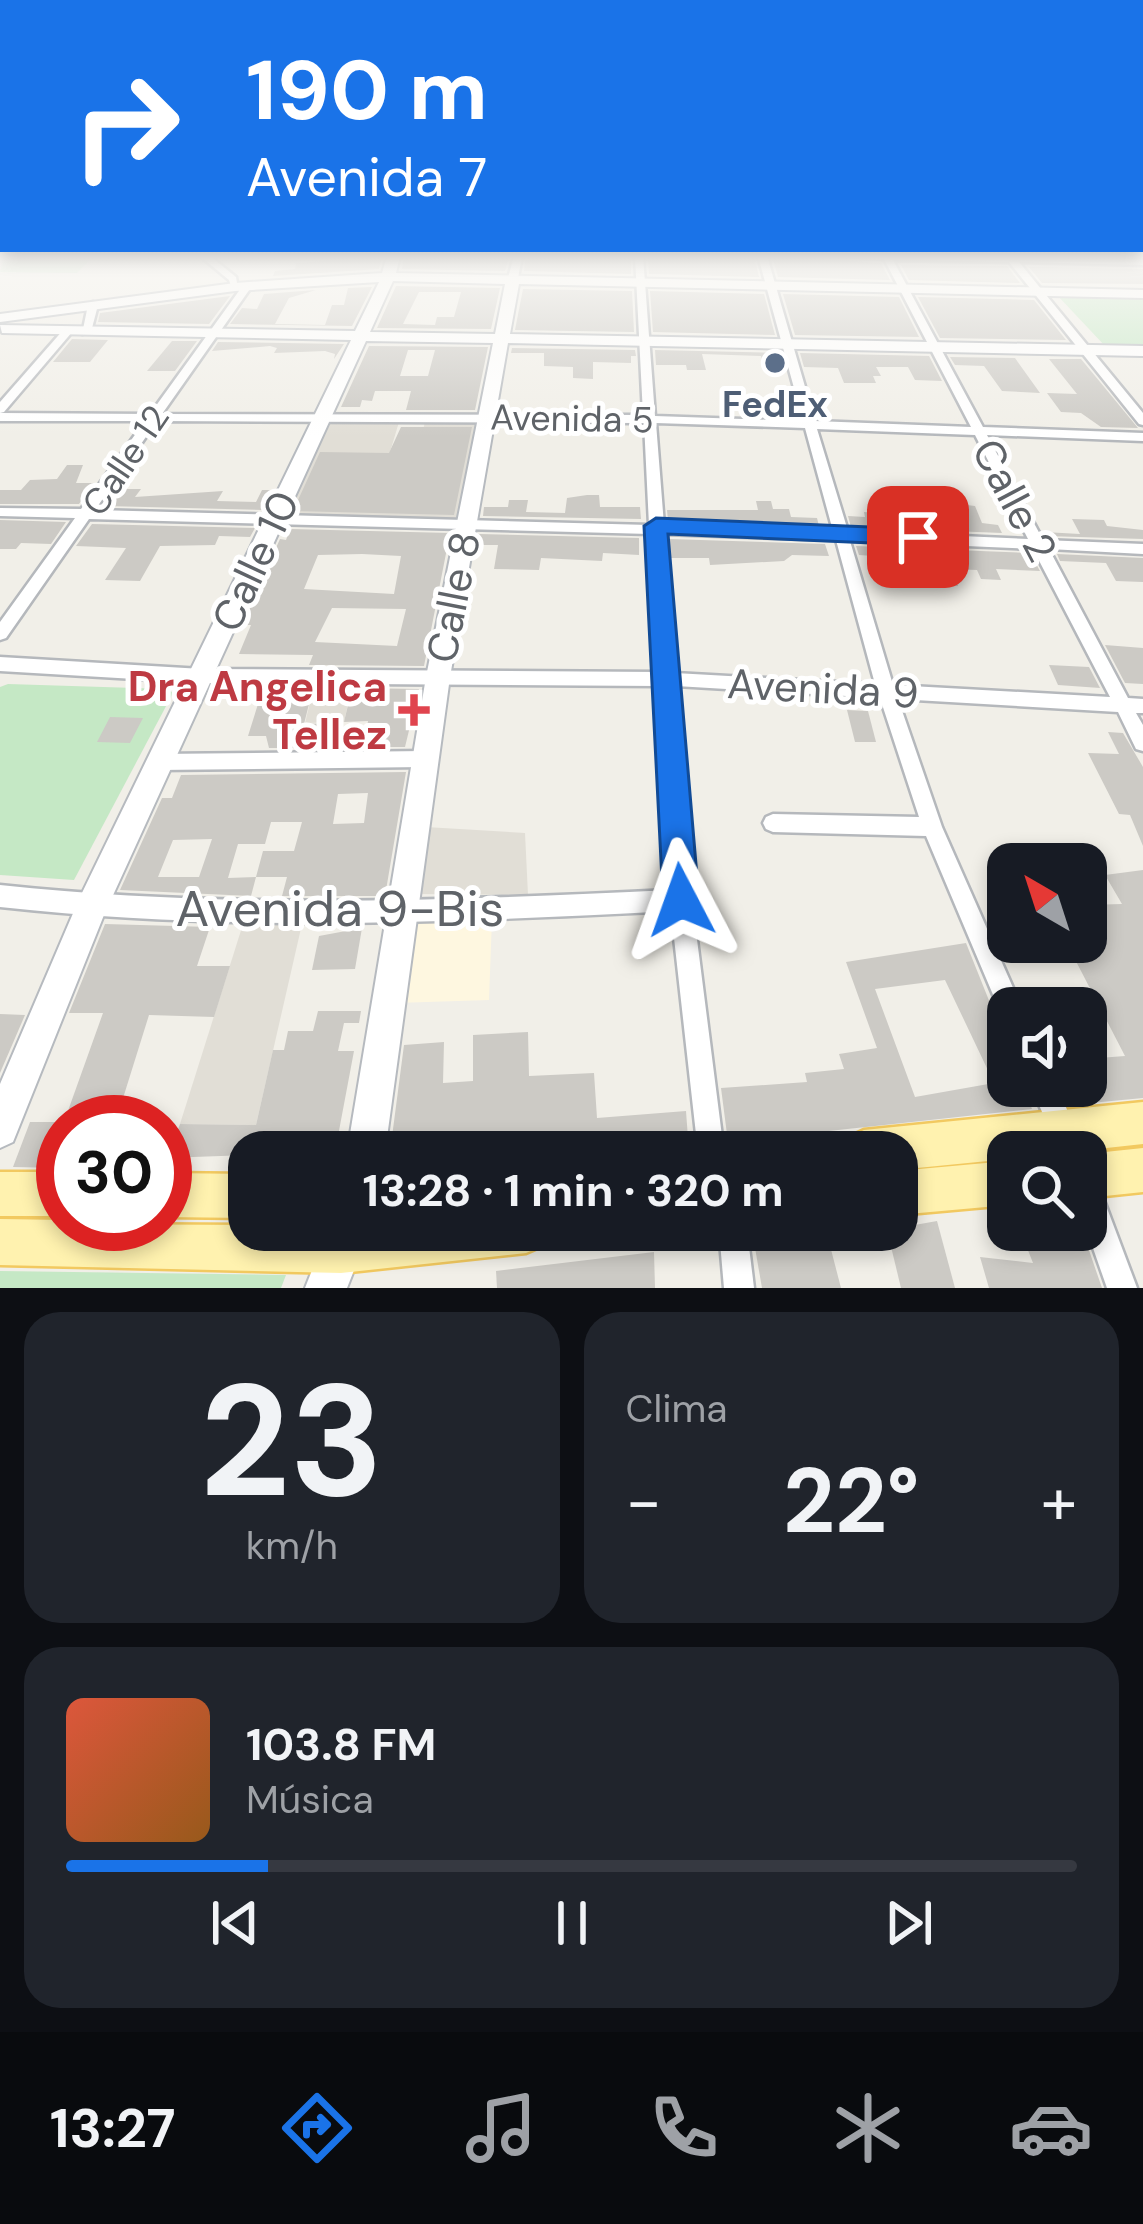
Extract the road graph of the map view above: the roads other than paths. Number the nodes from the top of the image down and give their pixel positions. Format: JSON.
{"nodes":[{"id":1,"x":86,"y":316,"type":"edge"},
{"id":2,"x":223,"y":316,"type":"edge"},
{"id":3,"x":368,"y":316,"type":"edge"},
{"id":4,"x":504,"y":316,"type":"edge"},
{"id":5,"x":643,"y":316,"type":"edge"},
{"id":6,"x":781,"y":316,"type":"edge"},
{"id":7,"x":919,"y":316,"type":"edge"},
{"id":8,"x":1061,"y":316,"type":"edge"},
{"id":9,"x":0,"y":329,"type":"edge"},
{"id":10,"x":77,"y":332,"type":"junction"},
{"id":11,"x":211,"y":335,"type":"junction"},
{"id":12,"x":358,"y":336,"type":"junction"},
{"id":13,"x":500,"y":337,"type":"junction"},
{"id":14,"x":645,"y":341,"type":"junction"},
{"id":15,"x":788,"y":344,"type":"junction"},
{"id":16,"x":938,"y":349,"type":"junction"},
{"id":17,"x":1143,"y":351,"type":"edge"},
{"id":18,"x":1090,"y":352,"type":"junction"},
{"id":19,"x":0,"y":412,"type":"edge"},
{"id":20,"x":154,"y":417,"type":"junction"},
{"id":21,"x":323,"y":417,"type":"junction"},
{"id":22,"x":488,"y":417,"type":"junction"},
{"id":23,"x":650,"y":419,"type":"junction"},
{"id":24,"x":1143,"y":421,"type":"edge"},
{"id":25,"x":813,"y":425,"type":"junction"},
{"id":26,"x":979,"y":431,"type":"junction"},
{"id":27,"x":1143,"y":437,"type":"edge"},
{"id":28,"x":0,"y":512,"type":"edge"},
{"id":29,"x":88,"y":514,"type":"junction"},
{"id":30,"x":274,"y":521,"type":"junction"},
{"id":31,"x":467,"y":526,"type":"junction"},
{"id":32,"x":656,"y":526,"type":"junction"},
{"id":33,"x":839,"y":533,"type":"junction"},
{"id":34,"x":1038,"y":544,"type":"junction"},
{"id":35,"x":1143,"y":549,"type":"edge"},
{"id":36,"x":0,"y":634,"type":"edge"},
{"id":37,"x":0,"y":664,"type":"edge"},
{"id":38,"x":202,"y":676,"type":"junction"},
{"id":39,"x":438,"y":677,"type":"junction"},
{"id":40,"x":666,"y":679,"type":"junction"},
{"id":41,"x":886,"y":691,"type":"junction"},
{"id":42,"x":1133,"y":706,"type":"edge"},
{"id":43,"x":1143,"y":743,"type":"edge"},
{"id":44,"x":425,"y":759,"type":"junction"},
{"id":45,"x":158,"y":762,"type":"junction"},
{"id":46,"x":772,"y":823,"type":"dead end"},
{"id":47,"x":932,"y":827,"type":"junction"},
{"id":48,"x":0,"y":896,"type":"edge"},
{"id":49,"x":681,"y":900,"type":"junction"},
{"id":50,"x":91,"y":908,"type":"junction"},
{"id":51,"x":399,"y":914,"type":"junction"},
{"id":52,"x":1001,"y":987,"type":"edge"},
{"id":53,"x":1143,"y":1124,"type":"edge"},
{"id":54,"x":0,"y":1129,"type":"edge"},
{"id":55,"x":369,"y":1131,"type":"edge"},
{"id":56,"x":708,"y":1131,"type":"edge"},
{"id":57,"x":1107,"y":1133,"type":"edge"},
{"id":58,"x":987,"y":1146,"type":"edge"},
{"id":59,"x":918,"y":1149,"type":"edge"},
{"id":60,"x":1143,"y":1170,"type":"edge"},
{"id":61,"x":1107,"y":1174,"type":"edge"},
{"id":62,"x":987,"y":1185,"type":"edge"},
{"id":63,"x":918,"y":1191,"type":"edge"},
{"id":64,"x":0,"y":1193,"type":"edge"},
{"id":65,"x":36,"y":1194,"type":"edge"},
{"id":66,"x":192,"y":1195,"type":"edge"},
{"id":67,"x":228,"y":1196,"type":"edge"},
{"id":68,"x":0,"y":1242,"type":"edge"},
{"id":69,"x":1107,"y":1247,"type":"edge"},
{"id":70,"x":374,"y":1251,"type":"edge"},
{"id":71,"x":736,"y":1251,"type":"edge"},
{"id":72,"x":338,"y":1256,"type":"edge"},
{"id":73,"x":739,"y":1288,"type":"edge"},
{"id":74,"x":1122,"y":1288,"type":"edge"}],
"edges":[{"from":1,"to":10,"type":"street"},
{"from":2,"to":11,"type":"street","name":"Calle 12"},
{"from":3,"to":12,"type":"main road","name":"Calle 10"},
{"from":4,"to":13,"type":"main road","name":"Calle 8"},
{"from":5,"to":14,"type":"street"},
{"from":6,"to":15,"type":"street"},
{"from":7,"to":16,"type":"street","name":"Calle 2"},
{"from":8,"to":18,"type":"street"},
{"from":9,"to":10,"type":"main road"},
{"from":10,"to":11,"type":"main road"},
{"from":10,"to":19,"type":"street"},
{"from":11,"to":12,"type":"main road"},
{"from":11,"to":20,"type":"street","name":"Calle 12"},
{"from":12,"to":13,"type":"main road"},
{"from":12,"to":21,"type":"main road","name":"Calle 10"},
{"from":13,"to":14,"type":"main road"},
{"from":13,"to":22,"type":"main road","name":"Calle 8"},
{"from":14,"to":15,"type":"main road"},
{"from":14,"to":23,"type":"street"},
{"from":15,"to":16,"type":"main road"},
{"from":15,"to":25,"type":"street"},
{"from":16,"to":18,"type":"main road"},
{"from":16,"to":26,"type":"street","name":"Calle 2"},
{"from":17,"to":18,"type":"main road"},
{"from":18,"to":24,"type":"street"},
{"from":19,"to":20,"type":"street","name":"Avenida 5"},
{"from":20,"to":21,"type":"street","name":"Avenida 5"},
{"from":20,"to":29,"type":"street","name":"Calle 12"},
{"from":21,"to":22,"type":"street","name":"Avenida 5"},
{"from":21,"to":30,"type":"main road","name":"Calle 10"},
{"from":22,"to":23,"type":"street","name":"Avenida 5"},
{"from":22,"to":31,"type":"main road","name":"Calle 8"},
{"from":23,"to":25,"type":"street","name":"Avenida 5"},
{"from":23,"to":32,"type":"street"},
{"from":25,"to":26,"type":"street","name":"Avenida 5"},
{"from":25,"to":33,"type":"street"},
{"from":26,"to":27,"type":"street","name":"Avenida 5"},
{"from":26,"to":34,"type":"street","name":"Calle 2"},
{"from":28,"to":29,"type":"street"},
{"from":29,"to":30,"type":"street"},
{"from":29,"to":36,"type":"street","name":"Calle 12"},
{"from":30,"to":31,"type":"street"},
{"from":30,"to":38,"type":"main road","name":"Calle 10"},
{"from":31,"to":32,"type":"street"},
{"from":31,"to":39,"type":"main road","name":"Calle 8"},
{"from":32,"to":33,"type":"street"},
{"from":32,"to":40,"type":"street"},
{"from":33,"to":34,"type":"street"},
{"from":33,"to":41,"type":"street"},
{"from":34,"to":35,"type":"street"},
{"from":34,"to":42,"type":"street","name":"Calle 2"},
{"from":37,"to":38,"type":"street","name":"Avenida 9"},
{"from":38,"to":39,"type":"street","name":"Avenida 9"},
{"from":38,"to":45,"type":"main road","name":"Calle 10"},
{"from":39,"to":40,"type":"street","name":"Avenida 9"},
{"from":39,"to":44,"type":"main road","name":"Calle 8"},
{"from":40,"to":41,"type":"street","name":"Avenida 9"},
{"from":40,"to":49,"type":"street"},
{"from":41,"to":42,"type":"street","name":"Avenida 9"},
{"from":41,"to":47,"type":"street"},
{"from":42,"to":43,"type":"street","name":"Calle 2"},
{"from":44,"to":45,"type":"street"},
{"from":44,"to":51,"type":"main road","name":"Calle 8"},
{"from":45,"to":50,"type":"main road","name":"Calle 10"},
{"from":46,"to":47,"type":"street"},
{"from":47,"to":52,"type":"street"},
{"from":48,"to":50,"type":"street","name":"Avenida 9-Bis"},
{"from":49,"to":51,"type":"street","name":"Avenida 9-Bis"},
{"from":49,"to":56,"type":"street"},
{"from":50,"to":51,"type":"street","name":"Avenida 9-Bis"},
{"from":50,"to":54,"type":"main road","name":"Calle 10"},
{"from":51,"to":55,"type":"main road","name":"Calle 8"},
{"from":53,"to":57,"type":"main road"},
{"from":58,"to":59,"type":"main road"},
{"from":60,"to":61,"type":"main road"},
{"from":62,"to":63,"type":"main road"},
{"from":64,"to":65,"type":"main road"},
{"from":66,"to":67,"type":"main road"},
{"from":68,"to":72,"type":"main road"},
{"from":69,"to":74,"type":"street"},
{"from":70,"to":72,"type":"main road"},
{"from":71,"to":73,"type":"street"}]}
